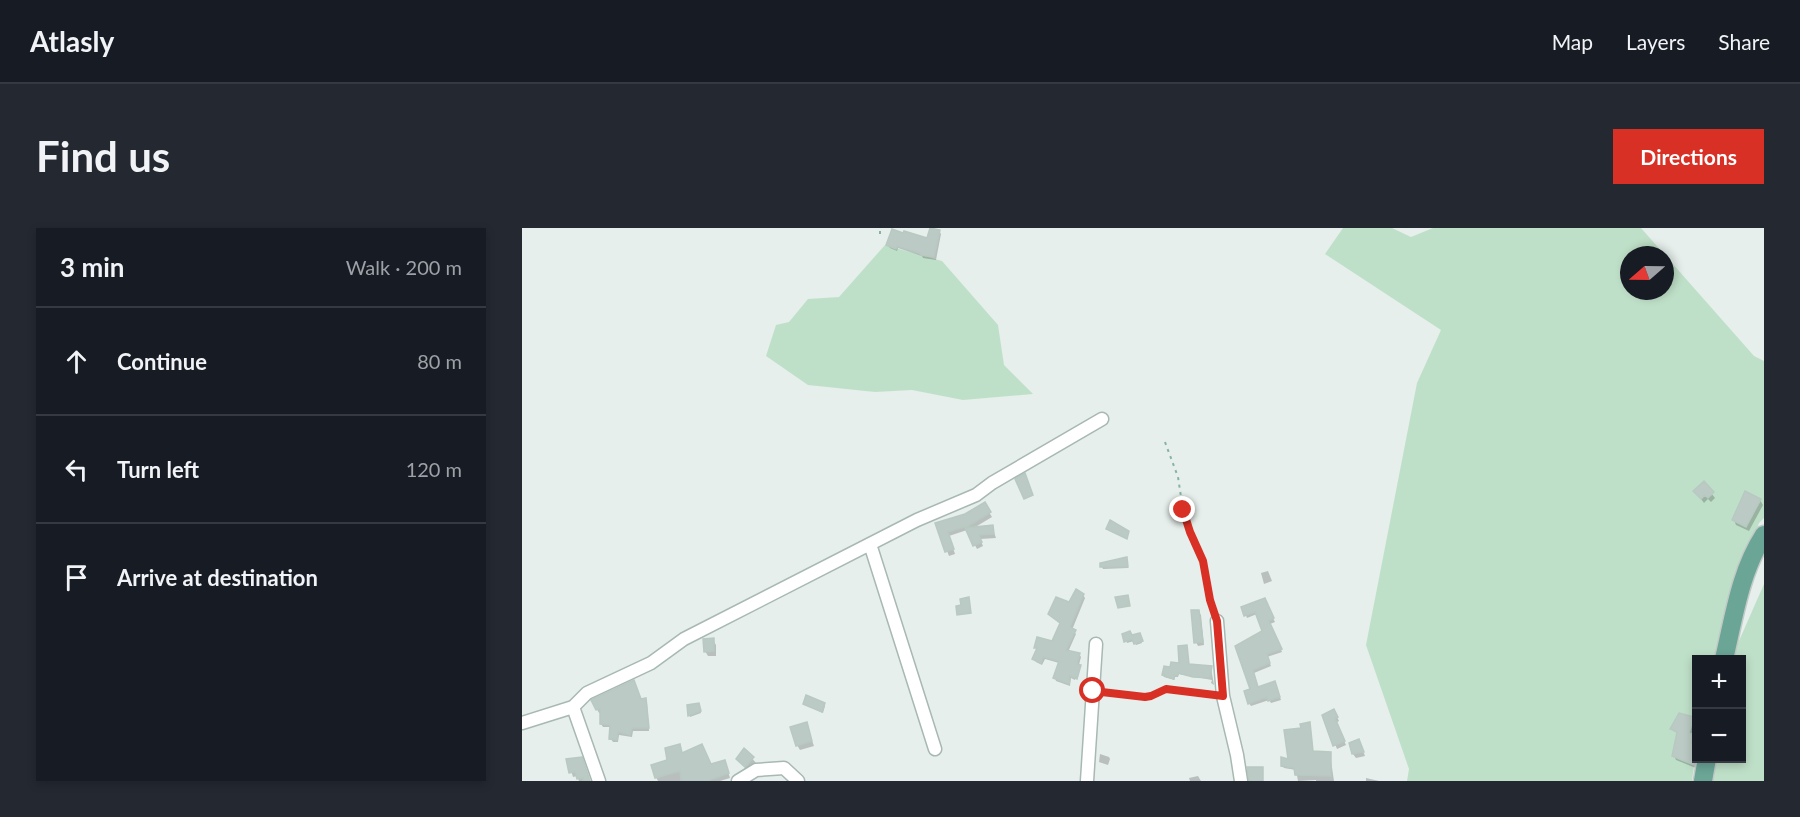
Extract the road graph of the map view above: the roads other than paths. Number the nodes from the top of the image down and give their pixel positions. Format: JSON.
{"nodes":[{"id":1,"x":1102,"y":418,"type":"dead end"},
{"id":2,"x":1764,"y":535,"type":"edge"},
{"id":3,"x":870,"y":544,"type":"junction"},
{"id":4,"x":1217,"y":621,"type":"road end"},
{"id":5,"x":1096,"y":644,"type":"dead end"},
{"id":6,"x":1725,"y":655,"type":"edge"},
{"id":7,"x":573,"y":707,"type":"junction"},
{"id":8,"x":522,"y":723,"type":"edge"},
{"id":9,"x":935,"y":749,"type":"dead end"},
{"id":10,"x":1706,"y":763,"type":"edge"},
{"id":11,"x":599,"y":781,"type":"edge"},
{"id":12,"x":738,"y":781,"type":"edge"},
{"id":13,"x":798,"y":781,"type":"edge"},
{"id":14,"x":1087,"y":781,"type":"edge"},
{"id":15,"x":1241,"y":781,"type":"edge"},
{"id":16,"x":1703,"y":781,"type":"edge"}],
"edges":[{"from":1,"to":3,"type":"street"},
{"from":2,"to":6,"type":"main road"},
{"from":3,"to":7,"type":"street"},
{"from":3,"to":9,"type":"street"},
{"from":4,"to":15,"type":"street"},
{"from":5,"to":14,"type":"street"},
{"from":7,"to":8,"type":"street"},
{"from":7,"to":11,"type":"street"},
{"from":10,"to":16,"type":"main road"},
{"from":12,"to":13,"type":"street"}]}
